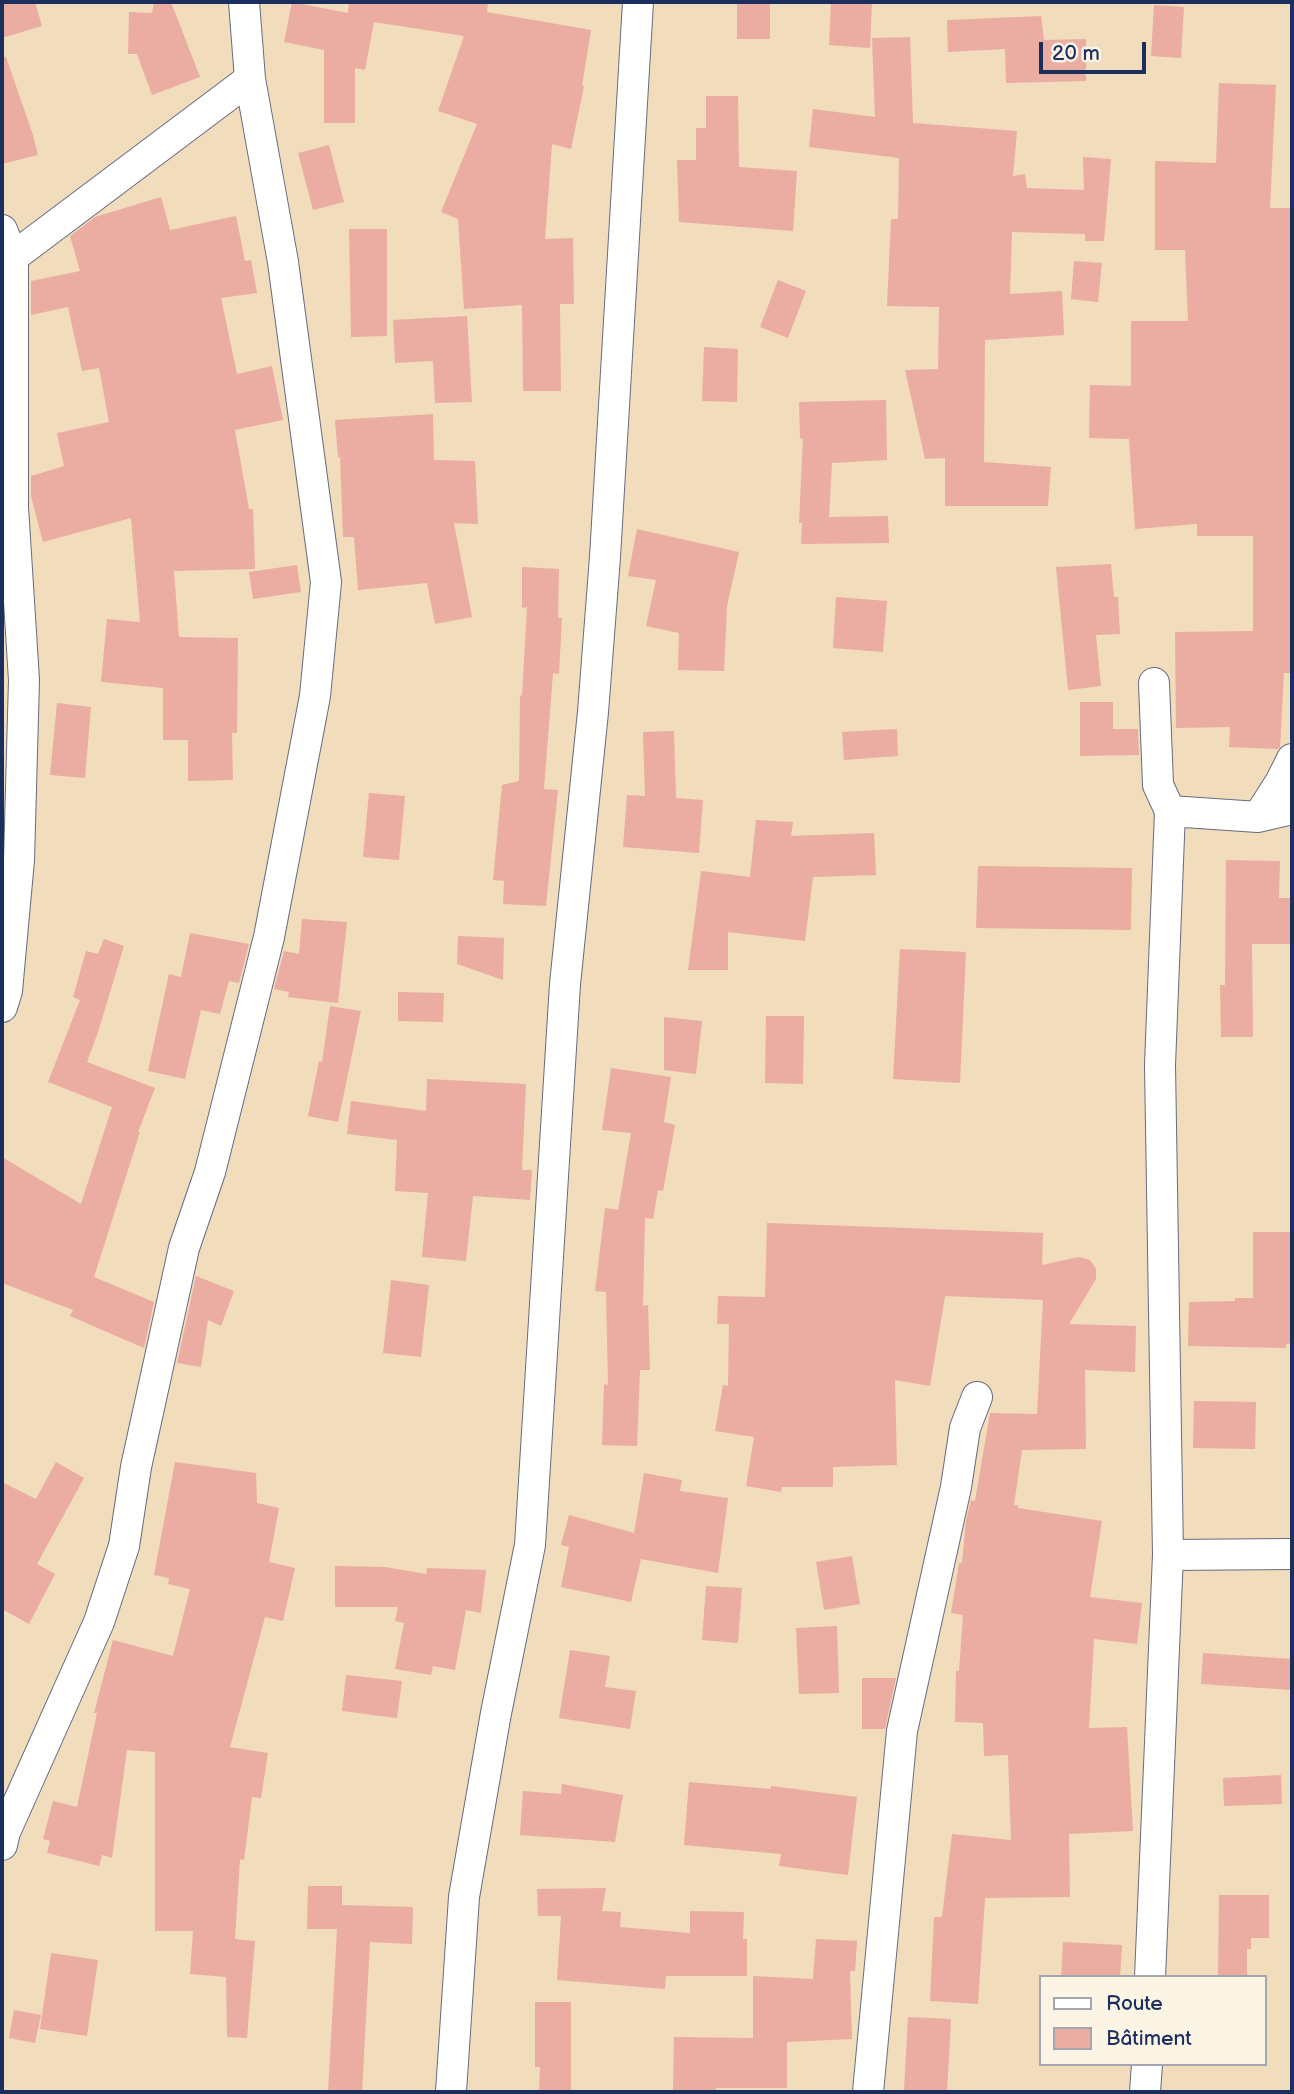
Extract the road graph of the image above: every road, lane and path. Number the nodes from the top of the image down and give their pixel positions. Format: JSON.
{"nodes":[{"id":1,"x":244,"y":2,"type":"edge"},
{"id":2,"x":638,"y":2,"type":"edge"},
{"id":3,"x":250,"y":79,"type":"junction"},
{"id":4,"x":7,"y":244,"type":"edge"},
{"id":5,"x":1154,"y":683,"type":"dead end"},
{"id":6,"x":1292,"y":759,"type":"edge"},
{"id":7,"x":1292,"y":809,"type":"edge"},
{"id":8,"x":1170,"y":811,"type":"junction"},
{"id":9,"x":1258,"y":817,"type":"junction"},
{"id":10,"x":2,"y":1007,"type":"edge"},
{"id":11,"x":977,"y":1397,"type":"dead end"},
{"id":12,"x":1292,"y":1554,"type":"edge"},
{"id":13,"x":1168,"y":1555,"type":"junction"},
{"id":14,"x":2,"y":1845,"type":"edge"},
{"id":15,"x":1150,"y":1975,"type":"edge"},
{"id":16,"x":1147,"y":2066,"type":"edge"},
{"id":17,"x":451,"y":2092,"type":"edge"},
{"id":18,"x":869,"y":2092,"type":"edge"},
{"id":19,"x":1146,"y":2092,"type":"edge"}],
"edges":[{"from":1,"to":3,"type":"street"},
{"from":2,"to":17,"type":"street"},
{"from":3,"to":4,"type":"street"},
{"from":3,"to":14,"type":"street"},
{"from":4,"to":10,"type":"street"},
{"from":5,"to":8,"type":"street"},
{"from":6,"to":9,"type":"street"},
{"from":7,"to":9,"type":"street"},
{"from":8,"to":9,"type":"street"},
{"from":8,"to":13,"type":"street"},
{"from":11,"to":18,"type":"street"},
{"from":12,"to":13,"type":"street"},
{"from":13,"to":15,"type":"street"},
{"from":16,"to":19,"type":"street"}]}
